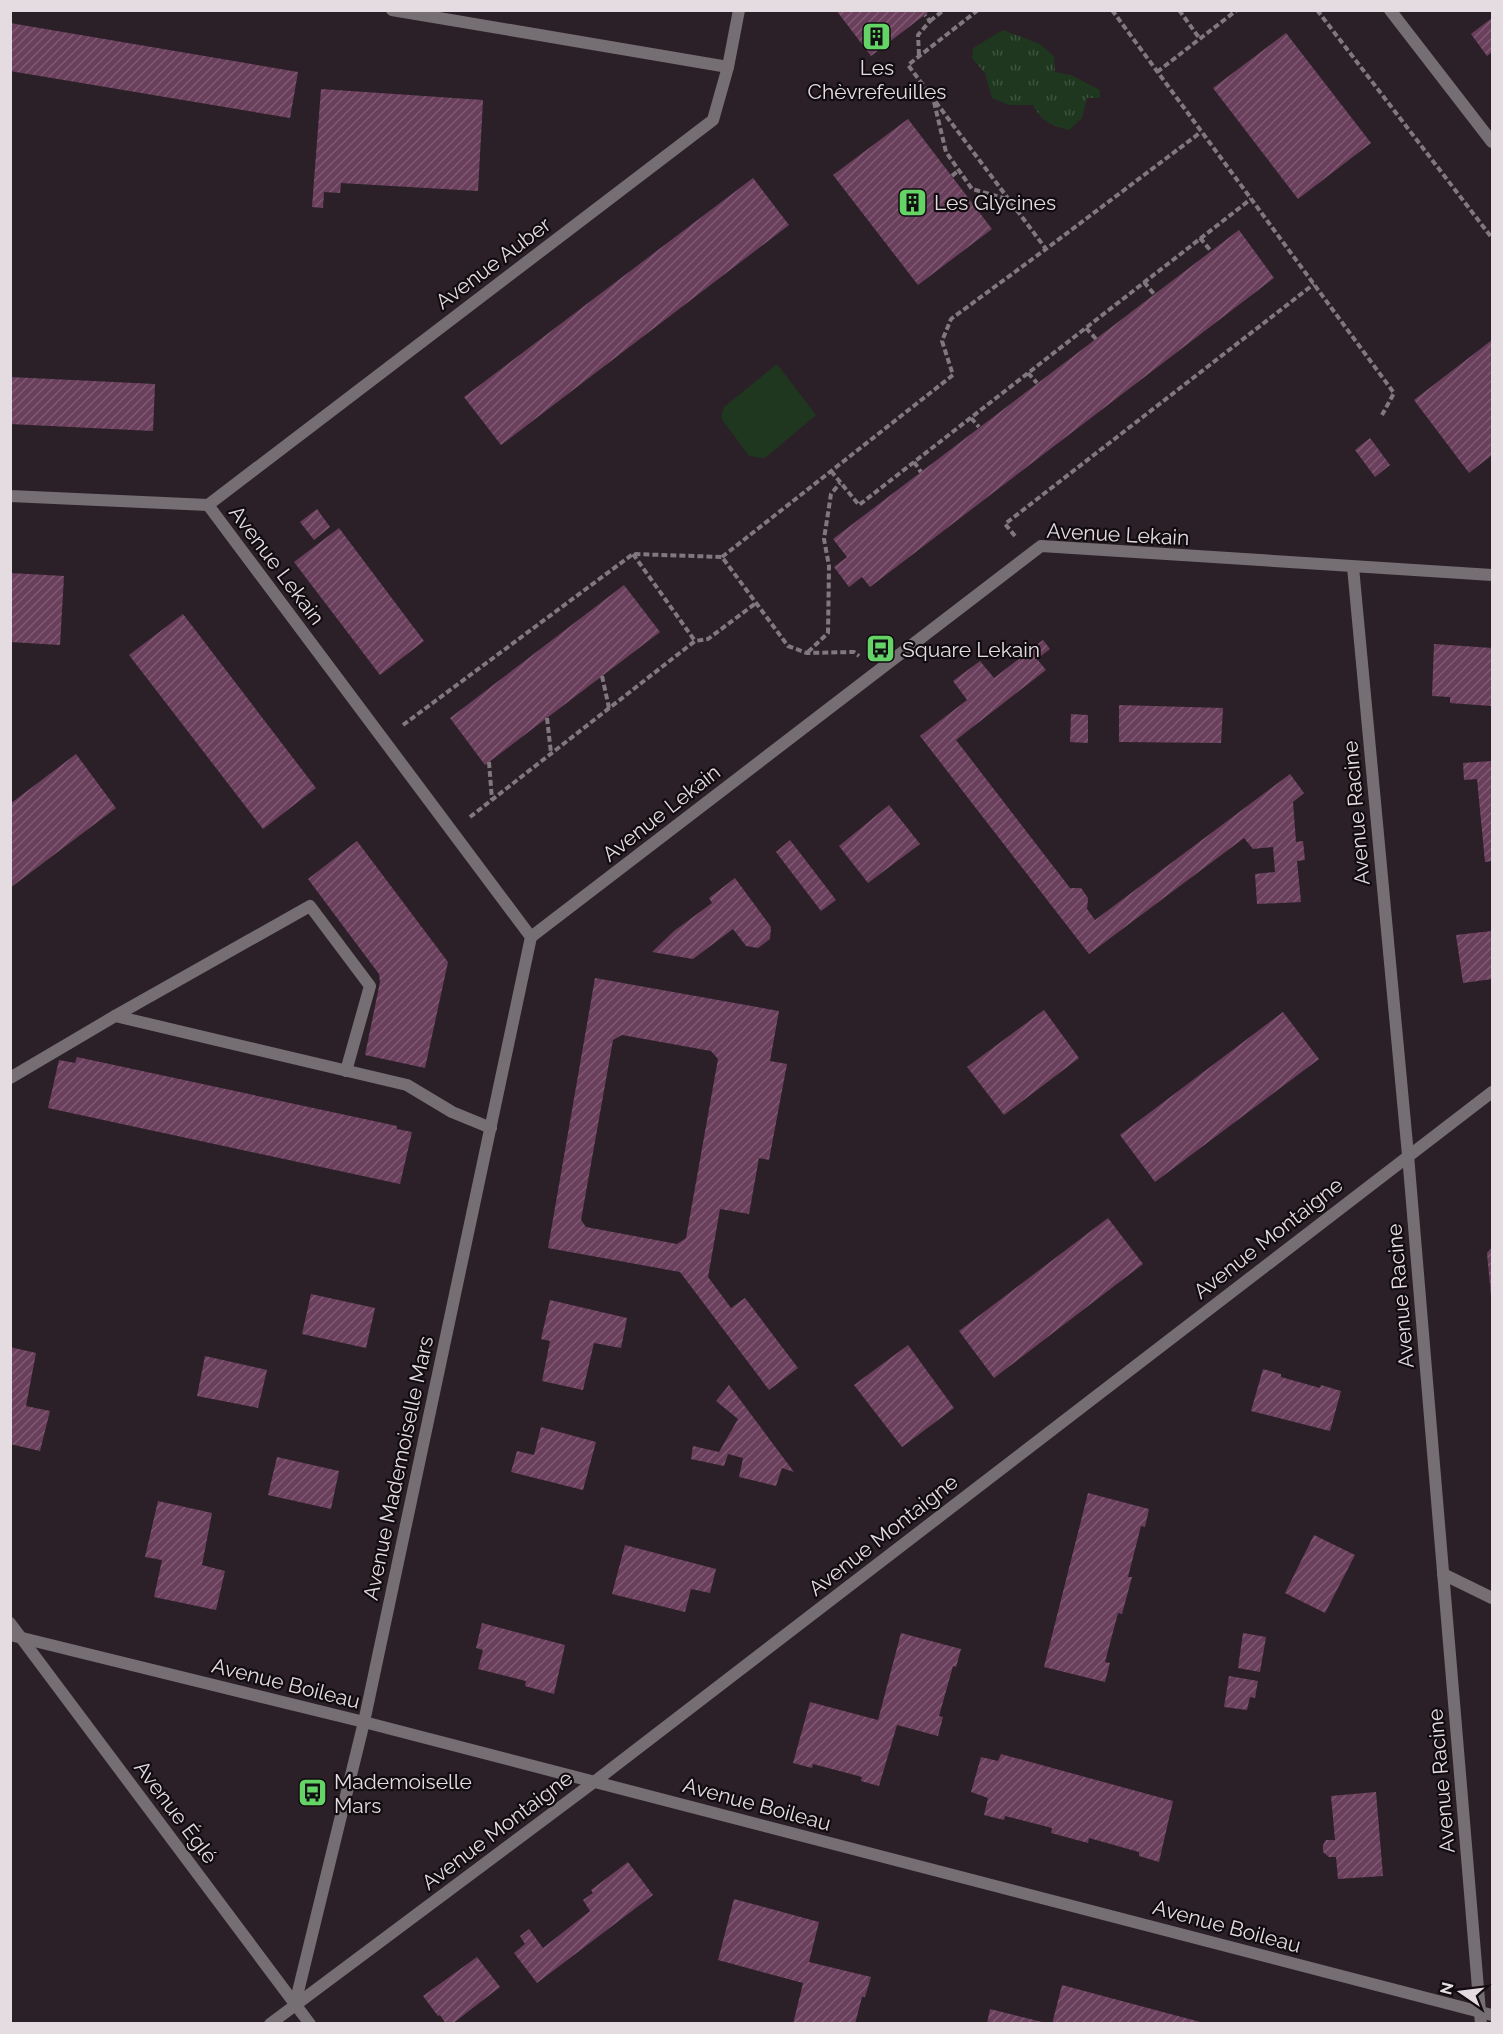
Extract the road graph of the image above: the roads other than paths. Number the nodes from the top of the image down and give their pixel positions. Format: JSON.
{"nodes":[{"id":1,"x":392,"y":10,"type":"edge"},
{"id":2,"x":739,"y":10,"type":"edge"},
{"id":3,"x":1390,"y":10,"type":"edge"},
{"id":4,"x":728,"y":67,"type":"junction"},
{"id":5,"x":1492,"y":142,"type":"edge"},
{"id":6,"x":10,"y":496,"type":"edge"},
{"id":7,"x":208,"y":505,"type":"junction"},
{"id":8,"x":1353,"y":567,"type":"junction"},
{"id":9,"x":1492,"y":575,"type":"edge"},
{"id":10,"x":531,"y":938,"type":"junction"},
{"id":11,"x":116,"y":1016,"type":"junction"},
{"id":12,"x":346,"y":1071,"type":"junction"},
{"id":13,"x":10,"y":1078,"type":"edge"},
{"id":14,"x":1492,"y":1092,"type":"edge"},
{"id":15,"x":491,"y":1128,"type":"junction"},
{"id":16,"x":1408,"y":1155,"type":"junction"},
{"id":17,"x":1443,"y":1574,"type":"junction"},
{"id":18,"x":1492,"y":1598,"type":"edge"},
{"id":19,"x":10,"y":1623,"type":"edge"},
{"id":20,"x":16,"y":1636,"type":"edge"},
{"id":21,"x":364,"y":1722,"type":"junction"},
{"id":22,"x":594,"y":1782,"type":"junction"},
{"id":23,"x":295,"y":2004,"type":"junction"},
{"id":24,"x":1492,"y":2015,"type":"edge"},
{"id":25,"x":1480,"y":2017,"type":"edge"},
{"id":26,"x":270,"y":2024,"type":"edge"},
{"id":27,"x":310,"y":2024,"type":"edge"}],
"edges":[{"from":1,"to":4,"type":"street"},
{"from":2,"to":4,"type":"street","name":"Avenue Auber"},
{"from":3,"to":5,"type":"street"},
{"from":4,"to":7,"type":"street","name":"Avenue Auber"},
{"from":6,"to":7,"type":"street","name":"Avenue Lekain"},
{"from":7,"to":10,"type":"street","name":"Avenue Lekain"},
{"from":8,"to":9,"type":"street","name":"Avenue Lekain"},
{"from":8,"to":10,"type":"street","name":"Avenue Lekain"},
{"from":8,"to":16,"type":"street","name":"Avenue Racine"},
{"from":10,"to":15,"type":"street","name":"Avenue Mademoiselle Mars"},
{"from":11,"to":12,"type":"street"},
{"from":11,"to":12,"type":"street"},
{"from":11,"to":13,"type":"street"},
{"from":12,"to":15,"type":"street"},
{"from":14,"to":16,"type":"street","name":"Avenue Montaigne"},
{"from":15,"to":21,"type":"street","name":"Avenue Mademoiselle Mars"},
{"from":16,"to":17,"type":"street","name":"Avenue Racine"},
{"from":16,"to":22,"type":"street","name":"Avenue Montaigne"},
{"from":17,"to":18,"type":"street"},
{"from":17,"to":25,"type":"street","name":"Avenue Racine"},
{"from":19,"to":20,"type":"street","name":"Avenue Églé"},
{"from":20,"to":21,"type":"street","name":"Avenue Boileau"},
{"from":20,"to":23,"type":"street","name":"Avenue Églé"},
{"from":21,"to":22,"type":"street","name":"Avenue Boileau"},
{"from":21,"to":23,"type":"street","name":"Avenue Mademoiselle Mars"},
{"from":22,"to":23,"type":"street","name":"Avenue Montaigne"},
{"from":22,"to":25,"type":"street","name":"Avenue Boileau"},
{"from":23,"to":26,"type":"street","name":"Avenue Montaigne"},
{"from":23,"to":27,"type":"street","name":"Avenue Églé"},
{"from":24,"to":25,"type":"street","name":"Avenue Boileau"}]}
